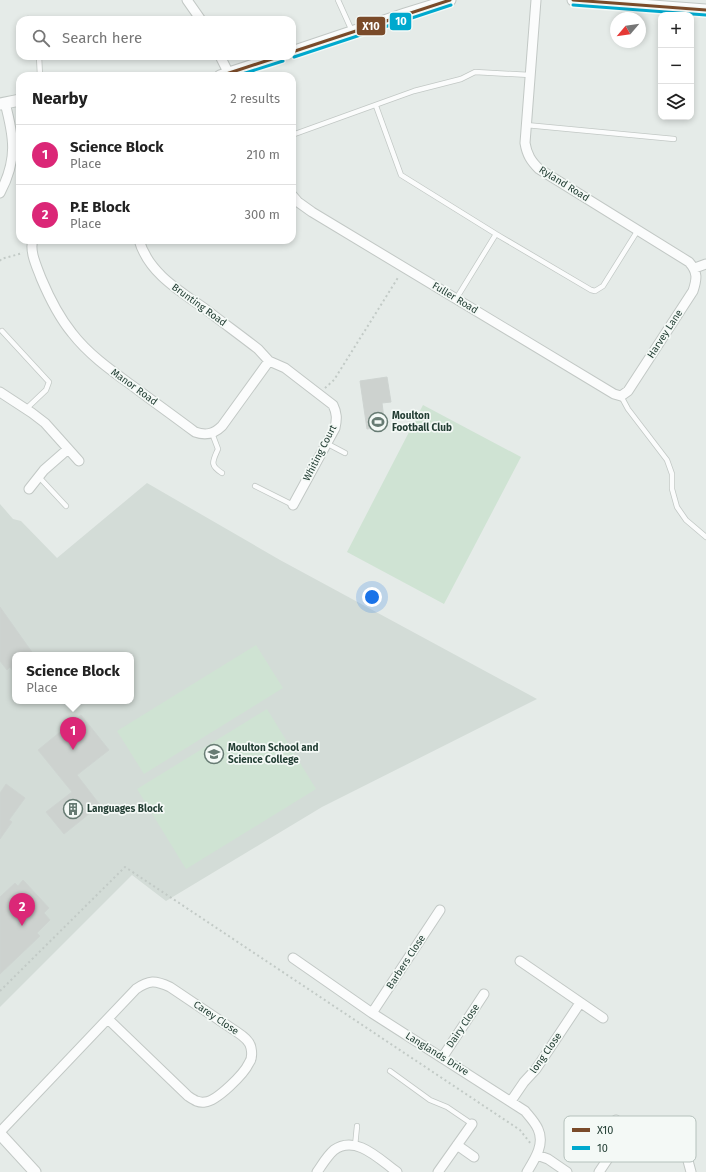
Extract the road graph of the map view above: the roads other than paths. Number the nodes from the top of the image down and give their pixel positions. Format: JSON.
{"nodes":[{"id":1,"x":187,"y":0,"type":"edge"},
{"id":2,"x":338,"y":0,"type":"edge"},
{"id":3,"x":450,"y":0,"type":"edge"},
{"id":4,"x":536,"y":0,"type":"edge"},
{"id":5,"x":573,"y":0,"type":"edge"},
{"id":6,"x":706,"y":10,"type":"edge"},
{"id":7,"x":198,"y":16,"type":"edge"},
{"id":8,"x":352,"y":31,"type":"junction"},
{"id":9,"x":296,"y":51,"type":"edge"},
{"id":10,"x":39,"y":60,"type":"edge"},
{"id":11,"x":221,"y":60,"type":"edge"},
{"id":12,"x":272,"y":60,"type":"edge"},
{"id":13,"x":40,"y":72,"type":"edge"},
{"id":14,"x":223,"y":72,"type":"edge"},
{"id":15,"x":245,"y":72,"type":"edge"},
{"id":16,"x":530,"y":75,"type":"junction"},
{"id":17,"x":16,"y":101,"type":"edge"},
{"id":18,"x":3,"y":103,"type":"edge"},
{"id":19,"x":376,"y":106,"type":"junction"},
{"id":20,"x":526,"y":125,"type":"junction"},
{"id":21,"x":296,"y":134,"type":"edge"},
{"id":22,"x":674,"y":139,"type":"dead end"},
{"id":23,"x":0,"y":193,"type":"edge"},
{"id":24,"x":296,"y":200,"type":"edge"},
{"id":25,"x":638,"y":230,"type":"junction"},
{"id":26,"x":496,"y":234,"type":"junction"},
{"id":27,"x":32,"y":244,"type":"edge"},
{"id":28,"x":140,"y":244,"type":"edge"},
{"id":29,"x":706,"y":264,"type":"edge"},
{"id":30,"x":695,"y":268,"type":"junction"},
{"id":31,"x":456,"y":299,"type":"junction"},
{"id":32,"x":2,"y":331,"type":"dead end"},
{"id":33,"x":268,"y":361,"type":"junction"},
{"id":34,"x":0,"y":392,"type":"edge"},
{"id":35,"x":621,"y":396,"type":"junction"},
{"id":36,"x":26,"y":409,"type":"junction"},
{"id":37,"x":212,"y":434,"type":"junction"},
{"id":38,"x":326,"y":443,"type":"junction"},
{"id":39,"x":68,"y":449,"type":"junction"},
{"id":40,"x":345,"y":453,"type":"dead end"},
{"id":41,"x":79,"y":461,"type":"dead end"},
{"id":42,"x":222,"y":473,"type":"dead end"},
{"id":43,"x":39,"y":477,"type":"junction"},
{"id":44,"x":255,"y":486,"type":"dead end"},
{"id":45,"x":29,"y":489,"type":"dead end"},
{"id":46,"x":294,"y":505,"type":"joint"},
{"id":47,"x":66,"y":506,"type":"dead end"},
{"id":48,"x":706,"y":537,"type":"edge"},
{"id":49,"x":440,"y":910,"type":"dead end"},
{"id":50,"x":293,"y":958,"type":"dead end"},
{"id":51,"x":520,"y":961,"type":"dead end"},
{"id":52,"x":484,"y":994,"type":"dead end"},
{"id":53,"x":580,"y":1003,"type":"junction"},
{"id":54,"x":372,"y":1013,"type":"junction"},
{"id":55,"x":603,"y":1018,"type":"dead end"},
{"id":56,"x":108,"y":1019,"type":"junction"},
{"id":57,"x":442,"y":1058,"type":"junction"},
{"id":58,"x":390,"y":1071,"type":"dead end"},
{"id":59,"x":511,"y":1101,"type":"junction"},
{"id":60,"x":472,"y":1124,"type":"joint"},
{"id":61,"x":357,"y":1126,"type":"dead end"},
{"id":62,"x":0,"y":1133,"type":"edge"},
{"id":63,"x":457,"y":1145,"type":"junction"},
{"id":64,"x":355,"y":1146,"type":"junction"},
{"id":65,"x":537,"y":1155,"type":"junction"},
{"id":66,"x":474,"y":1157,"type":"dead end"},
{"id":67,"x":606,"y":1162,"type":"edge"},
{"id":68,"x":688,"y":1162,"type":"edge"},
{"id":69,"x":35,"y":1172,"type":"edge"},
{"id":70,"x":317,"y":1172,"type":"edge"},
{"id":71,"x":397,"y":1172,"type":"edge"},
{"id":72,"x":438,"y":1172,"type":"edge"},
{"id":73,"x":527,"y":1172,"type":"edge"},
{"id":74,"x":567,"y":1172,"type":"edge"},
{"id":75,"x":599,"y":1172,"type":"edge"},
{"id":76,"x":691,"y":1172,"type":"edge"}],
"edges":[{"from":1,"to":7,"type":"street"},
{"from":2,"to":8,"type":"lane"},
{"from":3,"to":8,"type":"street"},
{"from":4,"to":16,"type":"street","name":"Ryland Road"},
{"from":5,"to":6,"type":"street"},
{"from":8,"to":9,"type":"street"},
{"from":10,"to":13,"type":"lane"},
{"from":11,"to":14,"type":"street"},
{"from":12,"to":15,"type":"street"},
{"from":16,"to":19,"type":"lane"},
{"from":16,"to":20,"type":"street","name":"Ryland Road"},
{"from":17,"to":18,"type":"street"},
{"from":18,"to":23,"type":"street"},
{"from":19,"to":21,"type":"lane"},
{"from":19,"to":26,"type":"lane"},
{"from":20,"to":22,"type":"lane"},
{"from":20,"to":25,"type":"street","name":"Ryland Road"},
{"from":24,"to":31,"type":"street","name":"Fuller Road"},
{"from":25,"to":26,"type":"lane"},
{"from":25,"to":30,"type":"street","name":"Ryland Road"},
{"from":26,"to":31,"type":"lane"},
{"from":27,"to":37,"type":"street","name":"Manor Road"},
{"from":28,"to":33,"type":"street","name":"Brunting Road"},
{"from":29,"to":30,"type":"street"},
{"from":30,"to":35,"type":"street","name":"Harvey Lane"},
{"from":31,"to":35,"type":"street","name":"Fuller Road"},
{"from":32,"to":36,"type":"lane"},
{"from":33,"to":37,"type":"street"},
{"from":33,"to":38,"type":"street","name":"Whiting Court"},
{"from":34,"to":36,"type":"street"},
{"from":35,"to":48,"type":"lane"},
{"from":36,"to":39,"type":"street"},
{"from":37,"to":42,"type":"lane"},
{"from":38,"to":40,"type":"lane"},
{"from":38,"to":46,"type":"street","name":"Whiting Court"},
{"from":39,"to":41,"type":"street"},
{"from":39,"to":43,"type":"street"},
{"from":43,"to":45,"type":"street"},
{"from":43,"to":47,"type":"lane"},
{"from":44,"to":46,"type":"lane"},
{"from":49,"to":54,"type":"street","name":"Barbers Close"},
{"from":50,"to":54,"type":"street","name":"Langlands Drive"},
{"from":51,"to":53,"type":"street"},
{"from":52,"to":57,"type":"street","name":"Dairy Close"},
{"from":53,"to":55,"type":"street"},
{"from":53,"to":59,"type":"street","name":"long Close"},
{"from":54,"to":57,"type":"street","name":"Langlands Drive"},
{"from":56,"to":56,"type":"street","name":"Carey Close"},
{"from":56,"to":62,"type":"street","name":"Carey Close"},
{"from":57,"to":59,"type":"street","name":"Langlands Drive"},
{"from":58,"to":60,"type":"lane"},
{"from":59,"to":65,"type":"street","name":"Langlands Drive"},
{"from":60,"to":63,"type":"street"},
{"from":61,"to":64,"type":"lane"},
{"from":62,"to":69,"type":"street"},
{"from":63,"to":66,"type":"street"},
{"from":63,"to":72,"type":"street"},
{"from":64,"to":70,"type":"street"},
{"from":64,"to":71,"type":"street"},
{"from":65,"to":73,"type":"street","name":"Langlands Drive"},
{"from":65,"to":74,"type":"street"},
{"from":67,"to":75,"type":"street"},
{"from":68,"to":76,"type":"street"}]}
